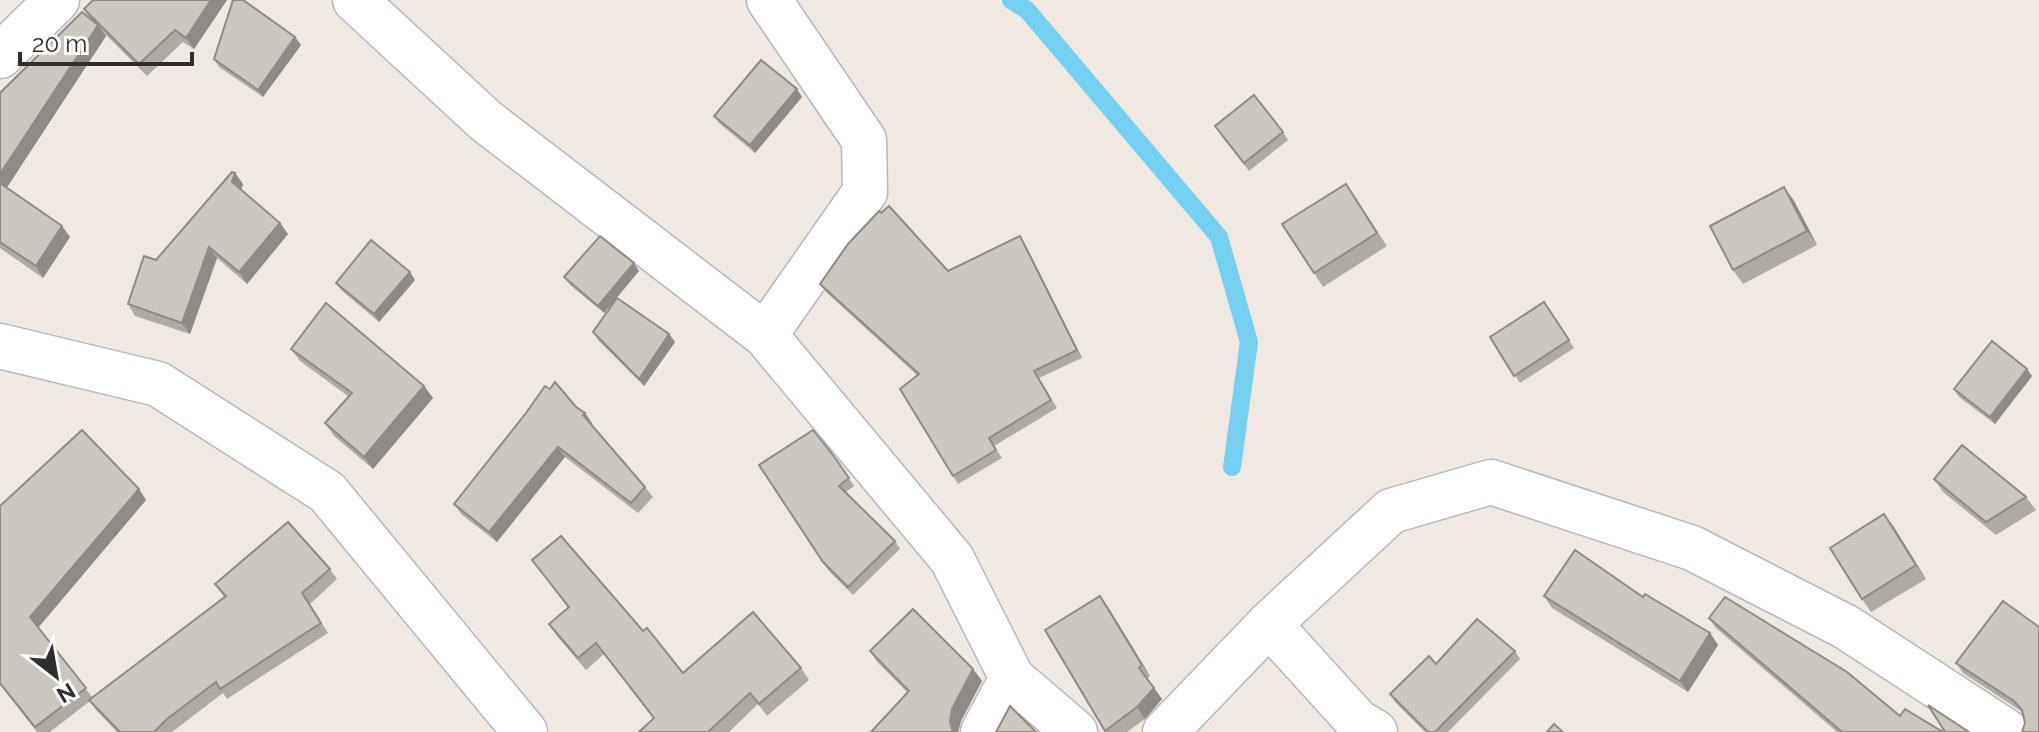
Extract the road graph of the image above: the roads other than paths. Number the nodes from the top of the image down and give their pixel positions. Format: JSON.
{"nodes":[{"id":1,"x":57,"y":0,"type":"edge"},
{"id":2,"x":355,"y":0,"type":"edge"},
{"id":3,"x":769,"y":0,"type":"edge"},
{"id":4,"x":0,"y":56,"type":"edge"},
{"id":5,"x":765,"y":335,"type":"junction"},
{"id":6,"x":0,"y":346,"type":"edge"},
{"id":7,"x":1269,"y":624,"type":"junction"},
{"id":8,"x":1012,"y":678,"type":"junction"},
{"id":9,"x":525,"y":732,"type":"edge"},
{"id":10,"x":983,"y":732,"type":"edge"},
{"id":11,"x":1075,"y":732,"type":"edge"},
{"id":12,"x":1165,"y":732,"type":"edge"},
{"id":13,"x":1375,"y":732,"type":"edge"},
{"id":14,"x":2007,"y":732,"type":"edge"}],
"edges":[{"from":1,"to":4,"type":"street"},
{"from":2,"to":5,"type":"street"},
{"from":3,"to":5,"type":"street"},
{"from":5,"to":8,"type":"street"},
{"from":6,"to":9,"type":"street"},
{"from":7,"to":12,"type":"street"},
{"from":7,"to":13,"type":"street"},
{"from":7,"to":14,"type":"street"},
{"from":8,"to":10,"type":"street"},
{"from":8,"to":11,"type":"street"}]}
